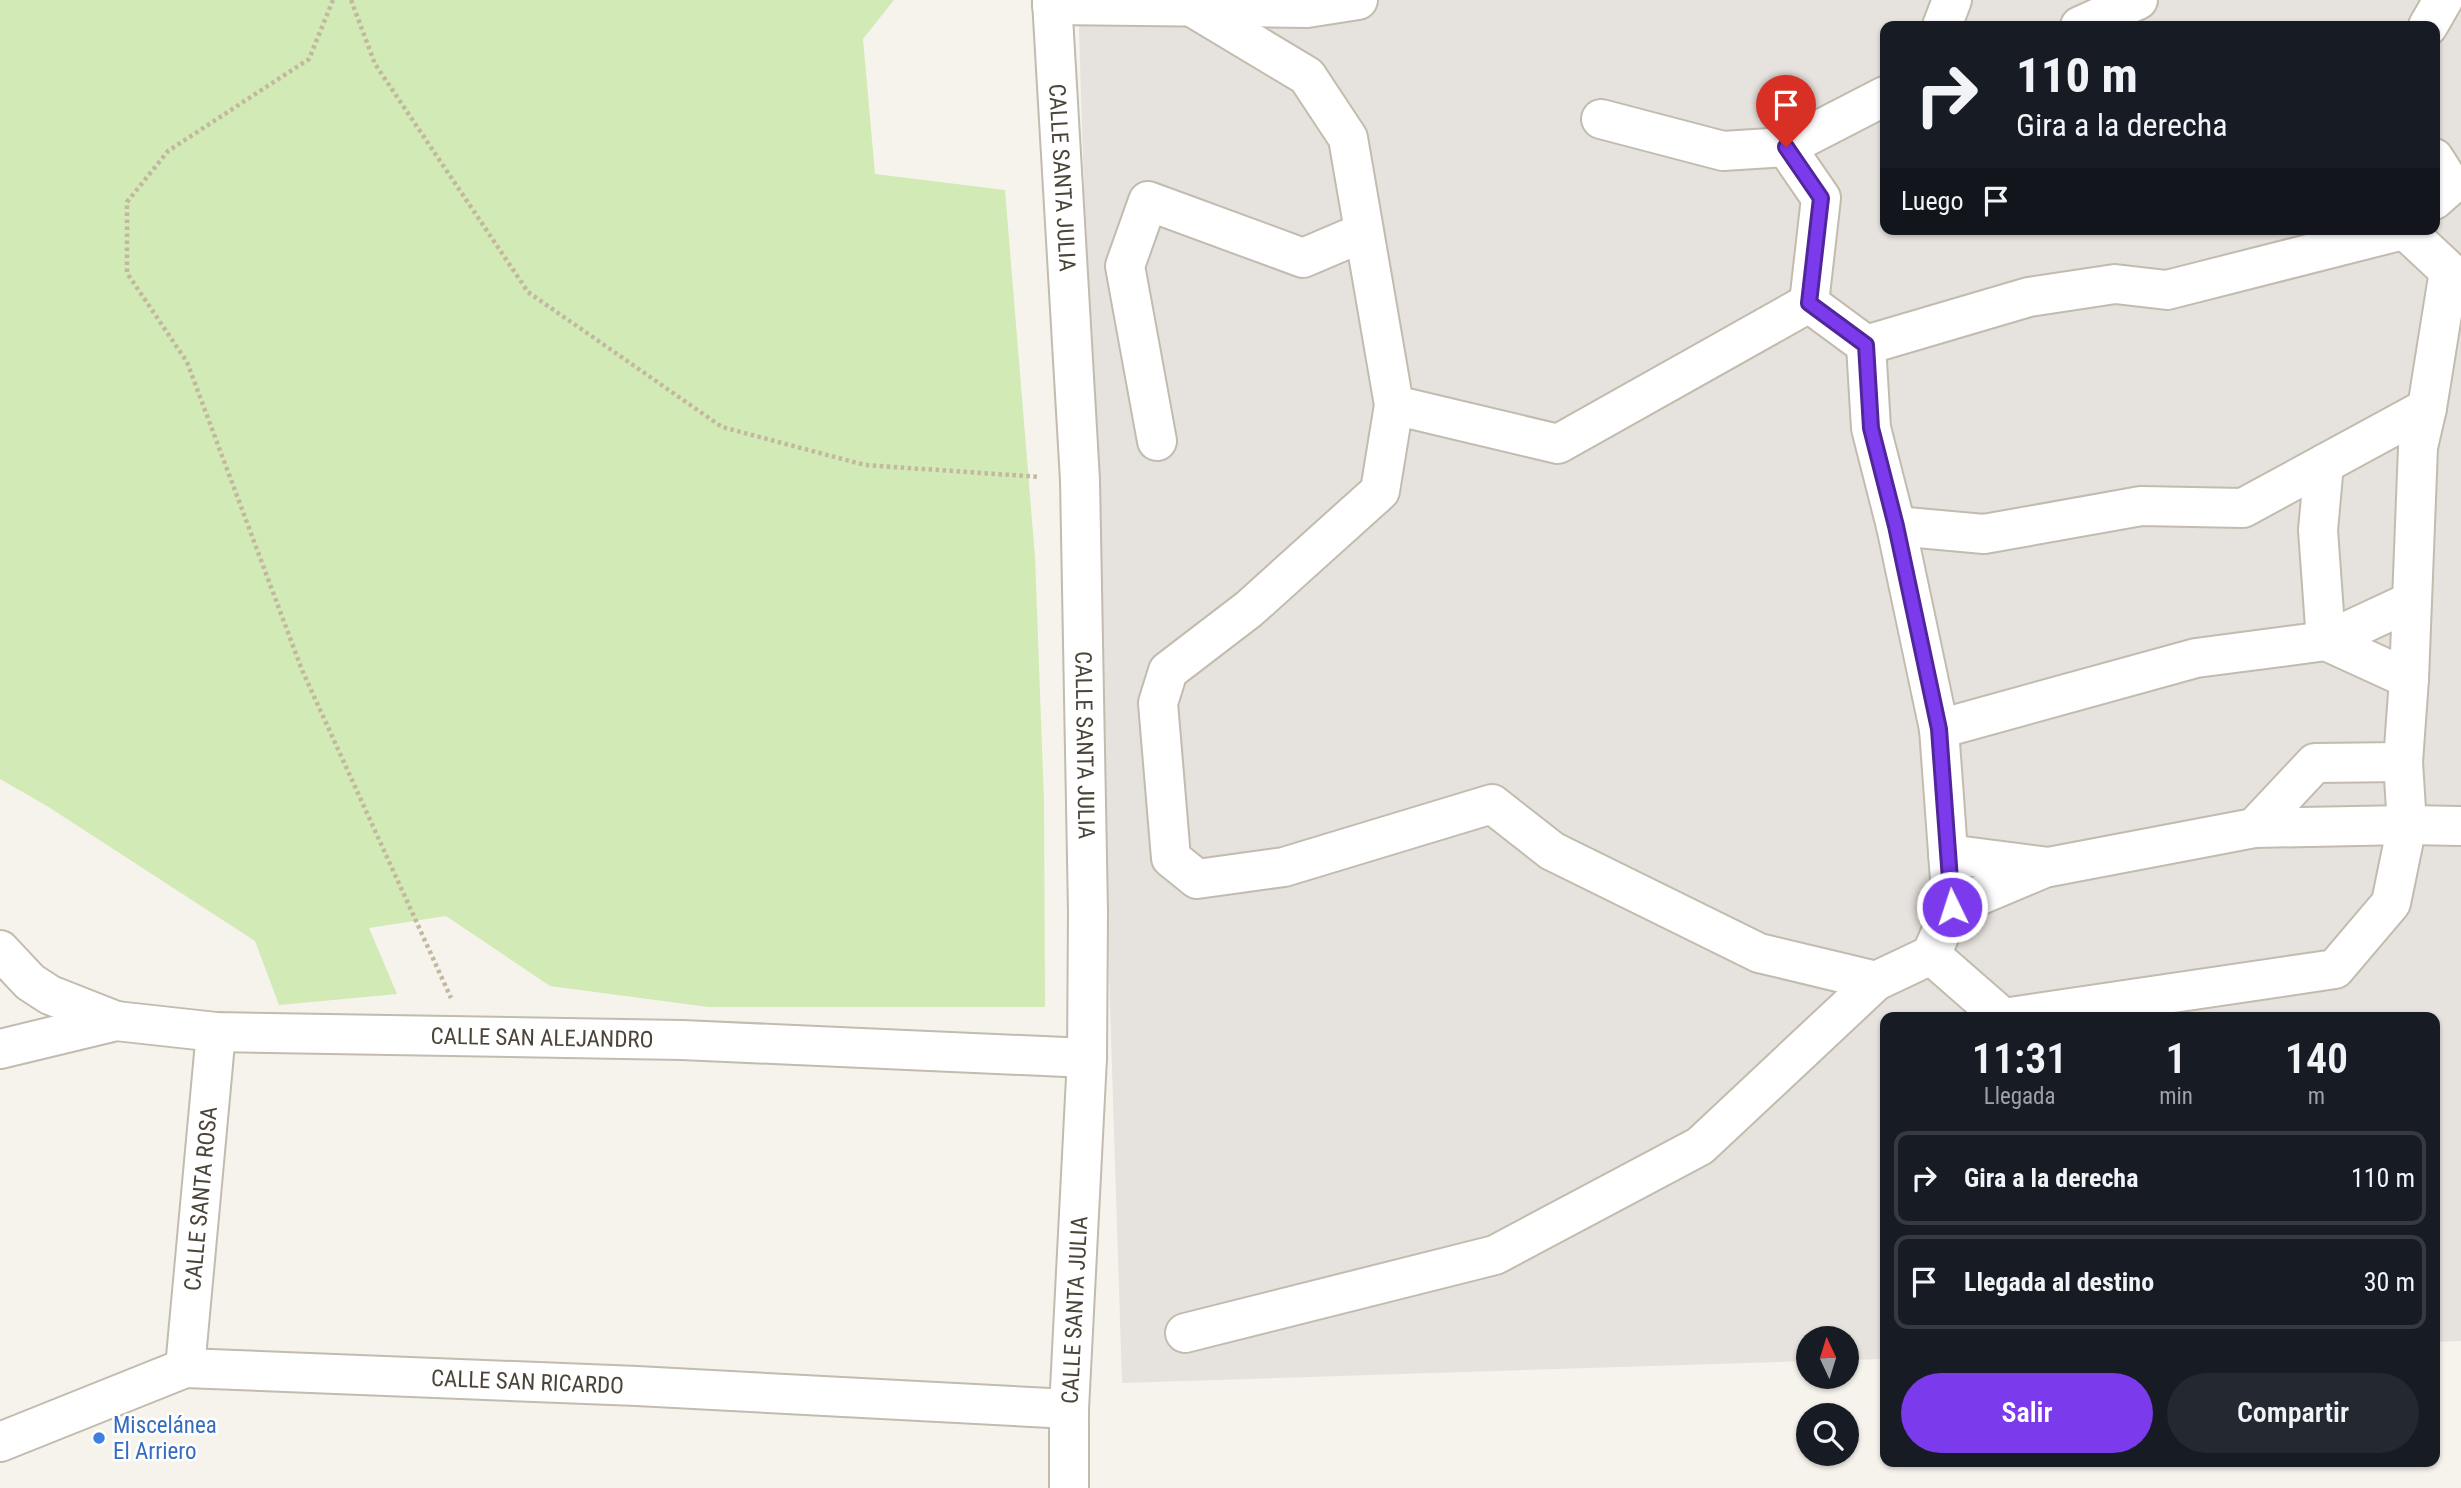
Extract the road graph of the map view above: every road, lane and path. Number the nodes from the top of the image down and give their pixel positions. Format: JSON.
{"nodes":[{"id":1,"x":333,"y":0,"type":"edge"},
{"id":2,"x":351,"y":0,"type":"edge"},
{"id":3,"x":1358,"y":0,"type":"edge"},
{"id":4,"x":1952,"y":0,"type":"edge"},
{"id":5,"x":2138,"y":0,"type":"edge"},
{"id":6,"x":2443,"y":0,"type":"edge"},
{"id":7,"x":1052,"y":2,"type":"edge"},
{"id":8,"x":1307,"y":4,"type":"edge"},
{"id":9,"x":1192,"y":7,"type":"junction"},
{"id":10,"x":1944,"y":21,"type":"edge"},
{"id":11,"x":2091,"y":21,"type":"edge"},
{"id":12,"x":2431,"y":21,"type":"edge"},
{"id":13,"x":1880,"y":99,"type":"edge"},
{"id":14,"x":1601,"y":119,"type":"dead end"},
{"id":15,"x":1786,"y":147,"type":"junction"},
{"id":16,"x":2440,"y":168,"type":"edge"},
{"id":17,"x":2440,"y":195,"type":"edge"},
{"id":18,"x":1364,"y":232,"type":"junction"},
{"id":19,"x":2383,"y":235,"type":"edge"},
{"id":20,"x":2409,"y":235,"type":"edge"},
{"id":21,"x":1809,"y":303,"type":"junction"},
{"id":22,"x":1866,"y":345,"type":"junction"},
{"id":23,"x":1394,"y":405,"type":"junction"},
{"id":24,"x":2427,"y":408,"type":"junction"},
{"id":25,"x":1157,"y":441,"type":"dead end"},
{"id":26,"x":2324,"y":464,"type":"junction"},
{"id":27,"x":1080,"y":480,"type":"junction"},
{"id":28,"x":1896,"y":526,"type":"junction"},
{"id":29,"x":2412,"y":601,"type":"junction"},
{"id":30,"x":2326,"y":641,"type":"junction"},
{"id":31,"x":2409,"y":679,"type":"junction"},
{"id":32,"x":1939,"y":729,"type":"junction"},
{"id":33,"x":2403,"y":762,"type":"junction"},
{"id":34,"x":2407,"y":825,"type":"junction"},
{"id":35,"x":2461,"y":826,"type":"edge"},
{"id":36,"x":2254,"y":828,"type":"junction"},
{"id":37,"x":1948,"y":854,"type":"junction"},
{"id":38,"x":2049,"y":867,"type":"junction"},
{"id":39,"x":1952,"y":907,"type":"junction"},
{"id":40,"x":0,"y":950,"type":"edge"},
{"id":41,"x":1931,"y":955,"type":"junction"},
{"id":42,"x":1876,"y":981,"type":"junction"},
{"id":43,"x":1996,"y":1012,"type":"edge"},
{"id":44,"x":2043,"y":1012,"type":"edge"},
{"id":45,"x":116,"y":1021,"type":"junction"},
{"id":46,"x":216,"y":1032,"type":"junction"},
{"id":47,"x":468,"y":1035,"type":"junction"},
{"id":48,"x":1,"y":1045,"type":"edge"},
{"id":49,"x":1087,"y":1058,"type":"junction"},
{"id":50,"x":1185,"y":1333,"type":"dead end"},
{"id":51,"x":185,"y":1368,"type":"junction"},
{"id":52,"x":1069,"y":1409,"type":"junction"},
{"id":53,"x":0,"y":1442,"type":"edge"},
{"id":54,"x":1069,"y":1488,"type":"edge"}],
"edges":[{"from":1,"to":47,"type":"path"},
{"from":2,"to":27,"type":"path"},
{"from":3,"to":8,"type":"street"},
{"from":4,"to":10,"type":"street"},
{"from":5,"to":11,"type":"street"},
{"from":6,"to":12,"type":"street"},
{"from":7,"to":9,"type":"street"},
{"from":7,"to":27,"type":"street","name":"CALLE SANTA JULIA"},
{"from":8,"to":9,"type":"street"},
{"from":9,"to":18,"type":"street"},
{"from":13,"to":15,"type":"street"},
{"from":14,"to":15,"type":"street"},
{"from":15,"to":21,"type":"street"},
{"from":16,"to":17,"type":"street"},
{"from":18,"to":23,"type":"street"},
{"from":18,"to":25,"type":"street"},
{"from":19,"to":22,"type":"street"},
{"from":20,"to":24,"type":"street"},
{"from":21,"to":22,"type":"street"},
{"from":21,"to":23,"type":"street"},
{"from":22,"to":28,"type":"street"},
{"from":23,"to":42,"type":"street"},
{"from":24,"to":26,"type":"street"},
{"from":24,"to":29,"type":"street"},
{"from":26,"to":28,"type":"street"},
{"from":26,"to":30,"type":"street"},
{"from":27,"to":49,"type":"street","name":"CALLE SANTA JULIA"},
{"from":28,"to":32,"type":"street"},
{"from":29,"to":30,"type":"street"},
{"from":29,"to":31,"type":"street"},
{"from":30,"to":31,"type":"street"},
{"from":30,"to":32,"type":"street"},
{"from":31,"to":33,"type":"street"},
{"from":32,"to":37,"type":"street"},
{"from":33,"to":34,"type":"street"},
{"from":33,"to":36,"type":"street"},
{"from":34,"to":35,"type":"street"},
{"from":34,"to":36,"type":"street"},
{"from":34,"to":44,"type":"street"},
{"from":36,"to":38,"type":"street"},
{"from":37,"to":38,"type":"street"},
{"from":37,"to":39,"type":"street"},
{"from":38,"to":39,"type":"street"},
{"from":39,"to":41,"type":"street"},
{"from":40,"to":45,"type":"street"},
{"from":41,"to":42,"type":"street"},
{"from":41,"to":43,"type":"street"},
{"from":42,"to":50,"type":"street"},
{"from":45,"to":46,"type":"street","name":"CALLE SAN ALEJANDRO"},
{"from":45,"to":48,"type":"street","name":"CALLE SAN ALEJANDRO"},
{"from":46,"to":47,"type":"street","name":"CALLE SAN ALEJANDRO"},
{"from":46,"to":51,"type":"street","name":"CALLE SANTA ROSA"},
{"from":47,"to":49,"type":"street","name":"CALLE SAN ALEJANDRO"},
{"from":49,"to":52,"type":"street","name":"CALLE SANTA JULIA"},
{"from":51,"to":52,"type":"street","name":"CALLE SAN RICARDO"},
{"from":51,"to":53,"type":"street","name":"CALLE SAN RICARDO"},
{"from":52,"to":54,"type":"street","name":"CALLE SANTA JULIA"}]}
